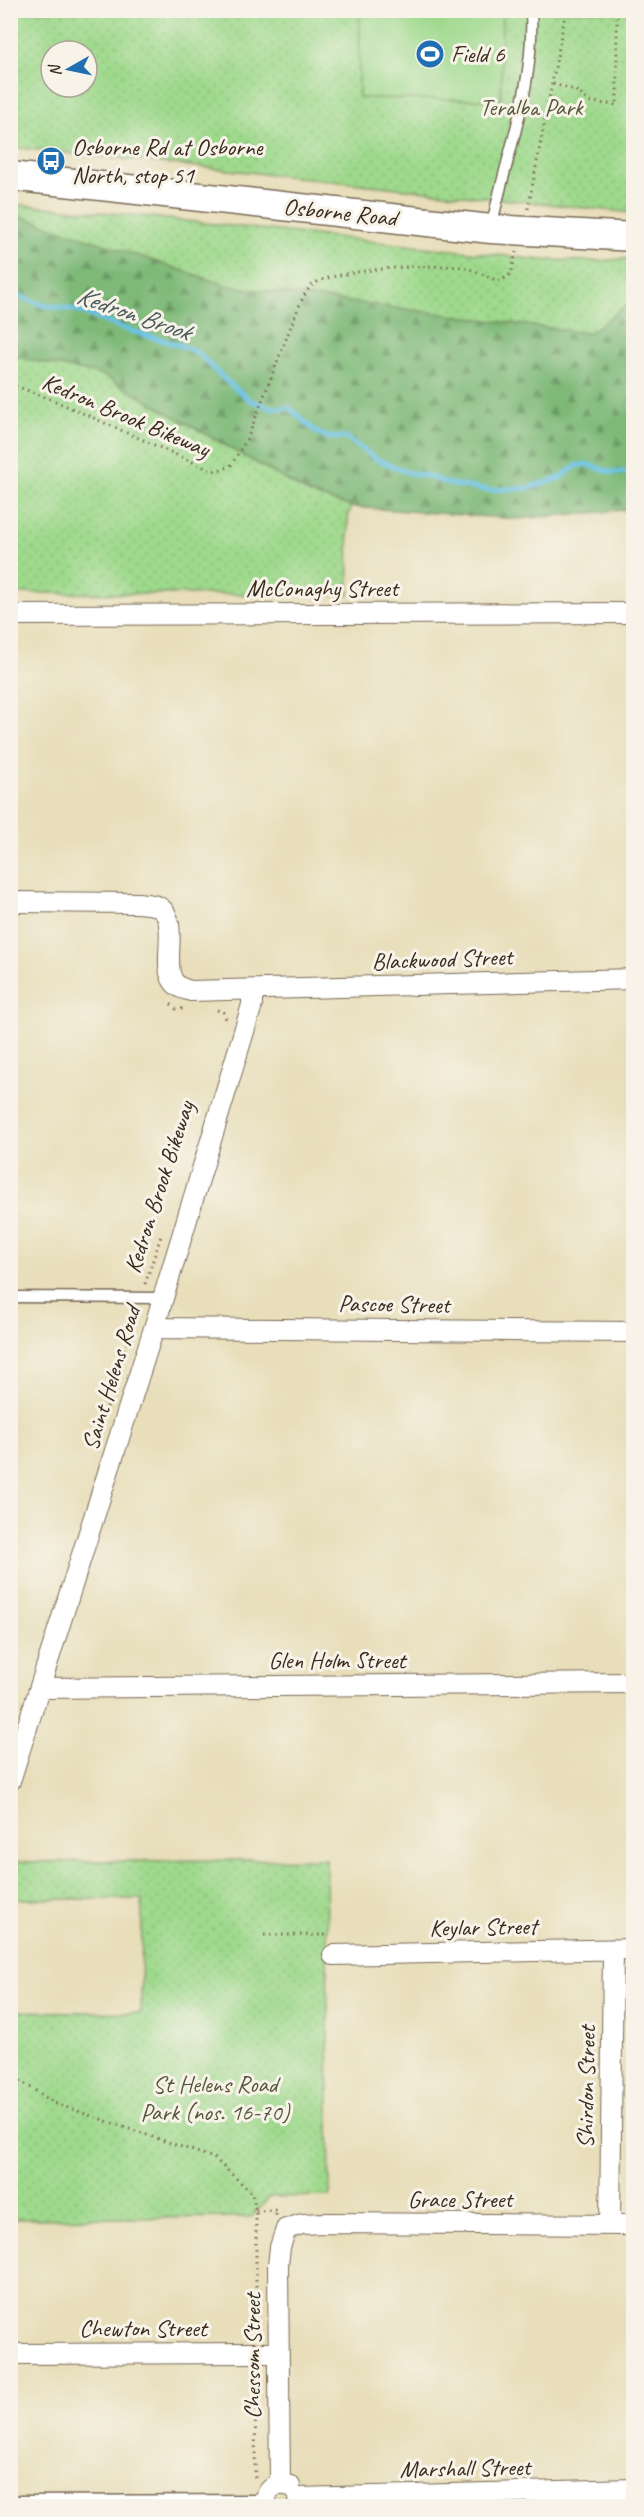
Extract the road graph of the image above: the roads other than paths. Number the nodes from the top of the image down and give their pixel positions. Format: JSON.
{"nodes":[{"id":1,"x":531,"y":10,"type":"edge"},
{"id":2,"x":10,"y":177,"type":"edge"},
{"id":3,"x":491,"y":229,"type":"junction"},
{"id":4,"x":633,"y":237,"type":"edge"},
{"id":5,"x":633,"y":613,"type":"edge"},
{"id":6,"x":10,"y":615,"type":"edge"},
{"id":7,"x":10,"y":902,"type":"edge"},
{"id":8,"x":633,"y":979,"type":"edge"},
{"id":9,"x":252,"y":990,"type":"junction"},
{"id":10,"x":10,"y":1297,"type":"edge"},
{"id":11,"x":162,"y":1298,"type":"junction"},
{"id":12,"x":154,"y":1328,"type":"junction"},
{"id":13,"x":633,"y":1332,"type":"edge"},
{"id":14,"x":633,"y":1683,"type":"edge"},
{"id":15,"x":40,"y":1688,"type":"junction"},
{"id":16,"x":10,"y":1780,"type":"edge"},
{"id":17,"x":633,"y":1949,"type":"edge"},
{"id":18,"x":613,"y":1950,"type":"junction"},
{"id":19,"x":333,"y":1956,"type":"dead end"},
{"id":20,"x":633,"y":2224,"type":"edge"},
{"id":21,"x":610,"y":2225,"type":"junction"},
{"id":22,"x":286,"y":2229,"type":"joint"},
{"id":23,"x":277,"y":2353,"type":"junction"},
{"id":24,"x":10,"y":2354,"type":"edge"},
{"id":25,"x":279,"y":2484,"type":"junction"},
{"id":26,"x":633,"y":2489,"type":"edge"},
{"id":27,"x":497,"y":2499,"type":"edge"},
{"id":28,"x":10,"y":2501,"type":"edge"},
{"id":29,"x":297,"y":2502,"type":"edge"},
{"id":30,"x":267,"y":2503,"type":"edge"}],
"edges":[{"from":1,"to":3,"type":"lane"},
{"from":2,"to":3,"type":"street","name":"Osborne Road"},
{"from":3,"to":4,"type":"street","name":"Osborne Road"},
{"from":5,"to":6,"type":"street","name":"McConaghy Street"},
{"from":7,"to":9,"type":"street","name":"Blackwood Street"},
{"from":8,"to":9,"type":"street","name":"Blackwood Street"},
{"from":9,"to":11,"type":"street","name":"Saint Helens Road"},
{"from":10,"to":11,"type":"lane"},
{"from":11,"to":12,"type":"street","name":"Saint Helens Road"},
{"from":12,"to":13,"type":"street","name":"Pascoe Street"},
{"from":12,"to":15,"type":"street","name":"Saint Helens Road"},
{"from":14,"to":15,"type":"street","name":"Glen Holm Street"},
{"from":15,"to":16,"type":"street","name":"Saint Helens Road"},
{"from":17,"to":18,"type":"street","name":"Keylar Street"},
{"from":18,"to":19,"type":"street","name":"Keylar Street"},
{"from":18,"to":21,"type":"street","name":"Shirdon Street"},
{"from":20,"to":21,"type":"street","name":"Grace Street"},
{"from":21,"to":22,"type":"street","name":"Grace Street"},
{"from":22,"to":23,"type":"street","name":"Chessom Street"},
{"from":23,"to":24,"type":"street","name":"Chewton Street"},
{"from":23,"to":25,"type":"street","name":"Chessom Street"},
{"from":25,"to":29,"type":"street"},
{"from":25,"to":30,"type":"street"},
{"from":26,"to":27,"type":"street","name":"Marshall Street"},
{"from":27,"to":29,"type":"street","name":"Marshall Street"},
{"from":28,"to":30,"type":"lane"}]}
